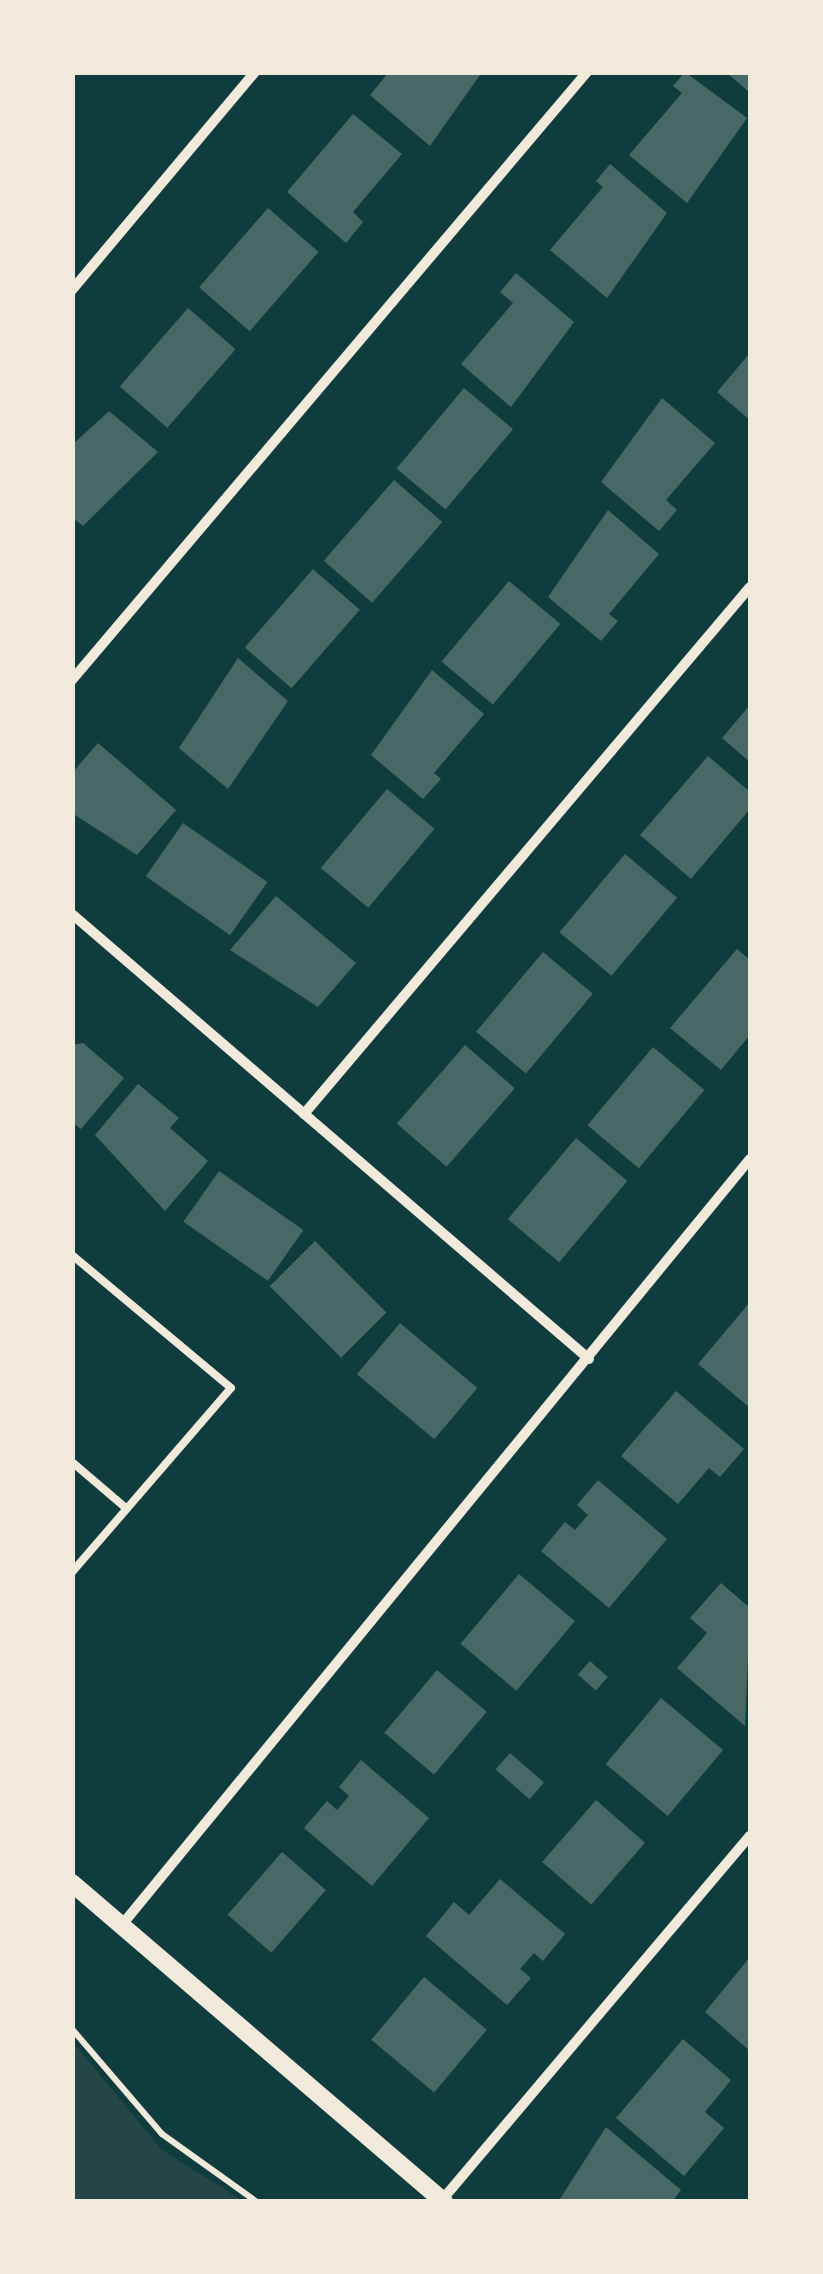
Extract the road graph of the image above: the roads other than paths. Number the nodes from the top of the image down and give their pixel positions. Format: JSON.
{"nodes":[{"id":1,"x":255,"y":72,"type":"edge"},
{"id":2,"x":587,"y":72,"type":"edge"},
{"id":3,"x":72,"y":290,"type":"edge"},
{"id":4,"x":750,"y":588,"type":"edge"},
{"id":5,"x":72,"y":680,"type":"edge"},
{"id":6,"x":72,"y":914,"type":"edge"},
{"id":7,"x":304,"y":1114,"type":"junction"},
{"id":8,"x":750,"y":1159,"type":"edge"},
{"id":9,"x":72,"y":1255,"type":"edge"},
{"id":10,"x":589,"y":1358,"type":"junction"},
{"id":11,"x":72,"y":1462,"type":"edge"},
{"id":12,"x":127,"y":1509,"type":"junction"},
{"id":13,"x":72,"y":1572,"type":"edge"},
{"id":14,"x":750,"y":1836,"type":"edge"},
{"id":15,"x":72,"y":1883,"type":"edge"},
{"id":16,"x":121,"y":1926,"type":"junction"},
{"id":17,"x":443,"y":2201,"type":"edge"}],
"edges":[{"from":1,"to":3,"type":"street"},
{"from":2,"to":5,"type":"street"},
{"from":4,"to":7,"type":"street"},
{"from":6,"to":7,"type":"street"},
{"from":7,"to":10,"type":"street"},
{"from":8,"to":10,"type":"street"},
{"from":9,"to":12,"type":"lane"},
{"from":10,"to":16,"type":"street"},
{"from":11,"to":12,"type":"lane"},
{"from":12,"to":13,"type":"lane"},
{"from":14,"to":17,"type":"street"},
{"from":15,"to":16,"type":"street"},
{"from":16,"to":17,"type":"street"}]}
